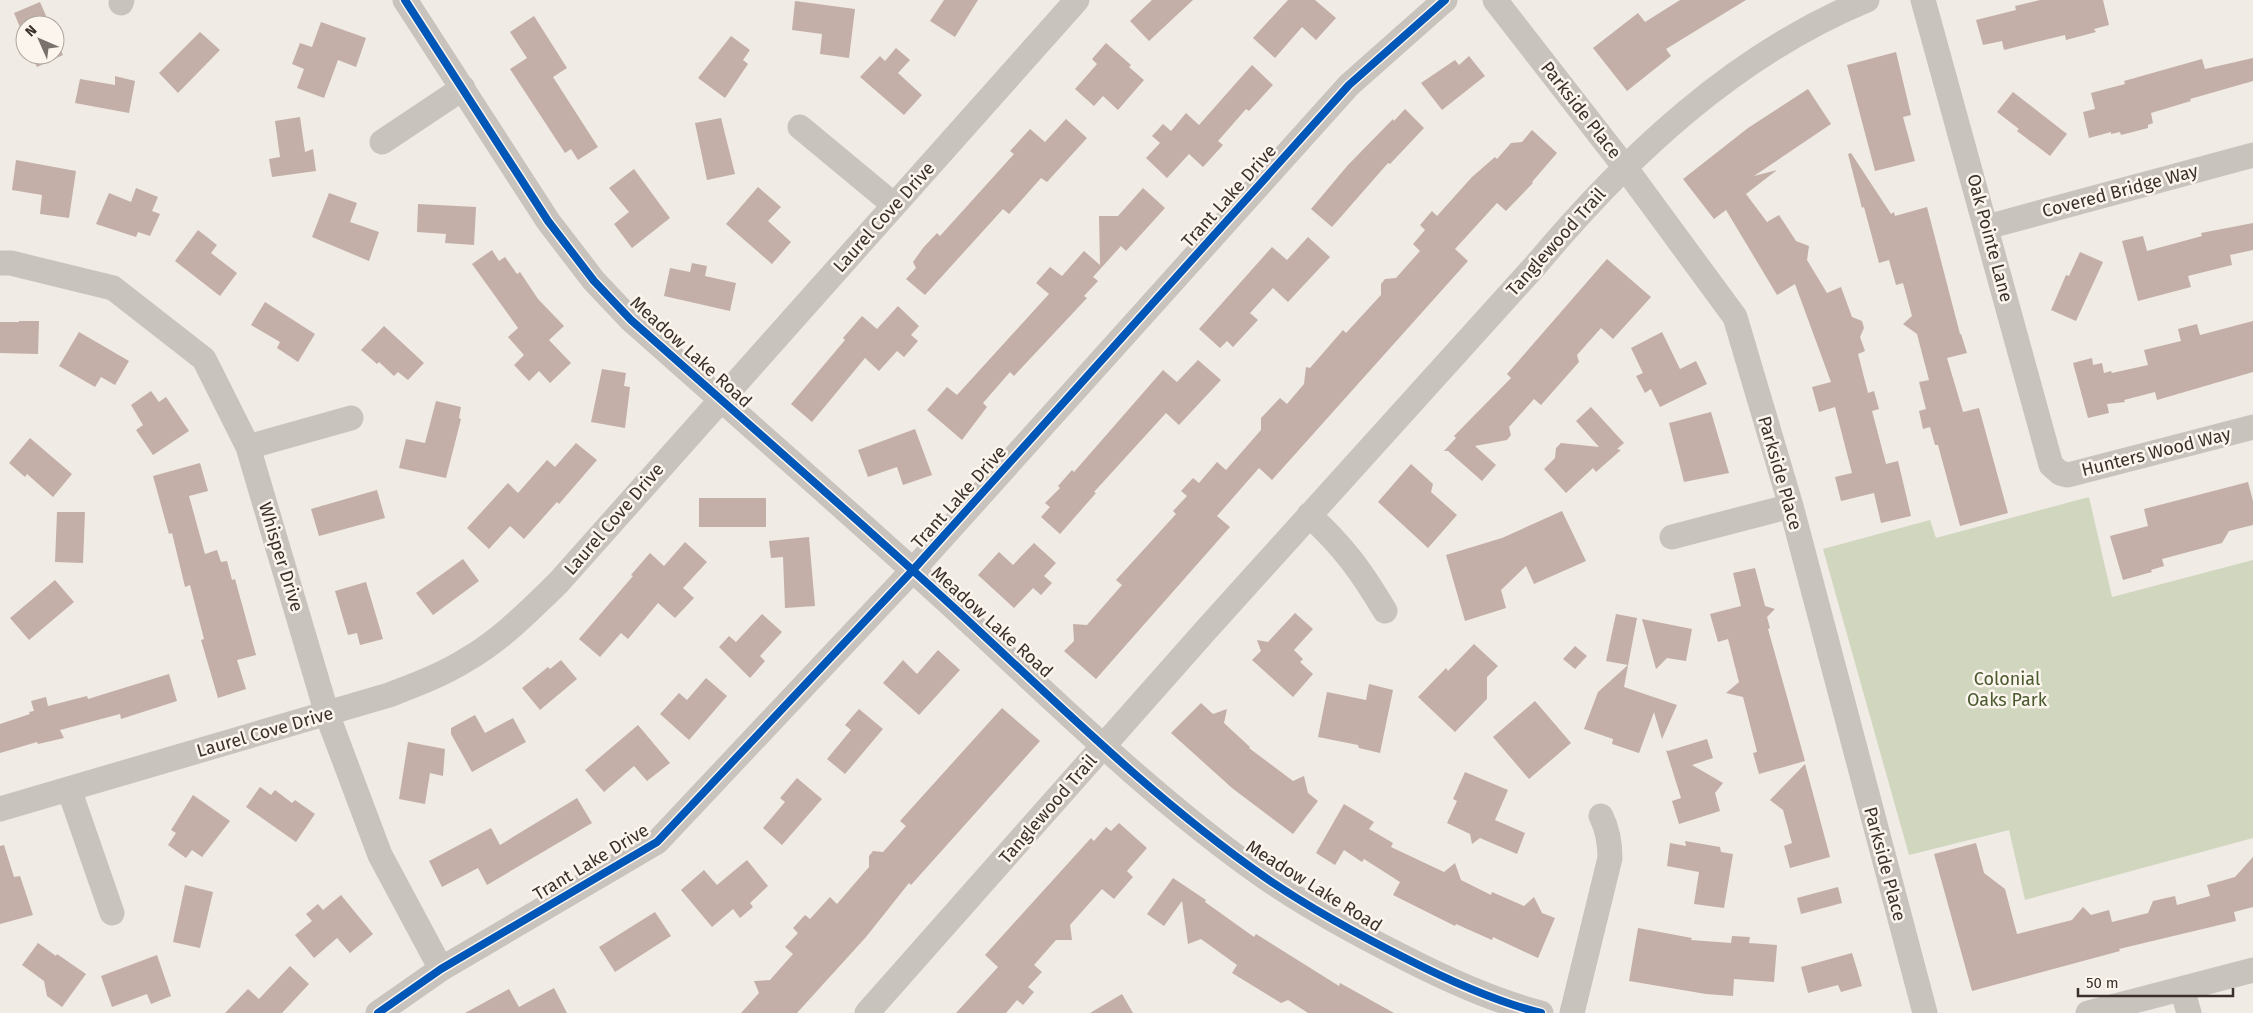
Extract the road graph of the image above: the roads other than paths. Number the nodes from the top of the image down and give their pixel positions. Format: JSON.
{"nodes":[{"id":1,"x":406,"y":0,"type":"edge"},
{"id":2,"x":1078,"y":0,"type":"edge"},
{"id":3,"x":1445,"y":0,"type":"edge"},
{"id":4,"x":1496,"y":0,"type":"edge"},
{"id":5,"x":1867,"y":0,"type":"edge"},
{"id":6,"x":1923,"y":0,"type":"edge"},
{"id":7,"x":463,"y":88,"type":"junction"},
{"id":8,"x":800,"y":128,"type":"dead end"},
{"id":9,"x":382,"y":142,"type":"dead end"},
{"id":10,"x":2253,"y":155,"type":"edge"},
{"id":11,"x":1624,"y":166,"type":"junction"},
{"id":12,"x":894,"y":205,"type":"junction"},
{"id":13,"x":1987,"y":227,"type":"junction"},
{"id":14,"x":0,"y":263,"type":"edge"},
{"id":15,"x":720,"y":399,"type":"junction"},
{"id":16,"x":351,"y":418,"type":"dead end"},
{"id":17,"x":2253,"y":427,"type":"edge"},
{"id":18,"x":248,"y":447,"type":"junction"},
{"id":19,"x":2060,"y":473,"type":"joint"},
{"id":20,"x":1791,"y":506,"type":"junction"},
{"id":21,"x":1309,"y":515,"type":"junction"},
{"id":22,"x":1672,"y":537,"type":"dead end"},
{"id":23,"x":913,"y":570,"type":"junction"},
{"id":24,"x":1385,"y":611,"type":"dead end"},
{"id":25,"x":328,"y":714,"type":"junction"},
{"id":26,"x":1104,"y":745,"type":"junction"},
{"id":27,"x":69,"y":789,"type":"junction"},
{"id":28,"x":0,"y":809,"type":"edge"},
{"id":29,"x":1601,"y":816,"type":"dead end"},
{"id":30,"x":112,"y":912,"type":"dead end"},
{"id":31,"x":441,"y":969,"type":"junction"},
{"id":32,"x":2253,"y":970,"type":"edge"},
{"id":33,"x":2182,"y":989,"type":"junction"},
{"id":34,"x":378,"y":1013,"type":"edge"},
{"id":35,"x":867,"y":1013,"type":"edge"},
{"id":36,"x":1541,"y":1013,"type":"edge"},
{"id":37,"x":1572,"y":1013,"type":"edge"},
{"id":38,"x":1925,"y":1013,"type":"edge"},
{"id":39,"x":2088,"y":1013,"type":"edge"},
{"id":40,"x":2188,"y":1013,"type":"edge"}],
"edges":[{"from":1,"to":7,"type":"street","name":"Meadow Lake Road"},
{"from":2,"to":12,"type":"street","name":"Laurel Cove Drive"},
{"from":3,"to":23,"type":"street","name":"Trant Lake Drive"},
{"from":4,"to":11,"type":"street","name":"Parkside Place"},
{"from":5,"to":11,"type":"street","name":"Tanglewood Trail"},
{"from":6,"to":13,"type":"street","name":"Oak Pointe Lane"},
{"from":7,"to":9,"type":"street"},
{"from":7,"to":15,"type":"street","name":"Meadow Lake Road"},
{"from":8,"to":12,"type":"street"},
{"from":10,"to":13,"type":"street","name":"Covered Bridge Way"},
{"from":11,"to":20,"type":"street","name":"Parkside Place"},
{"from":11,"to":21,"type":"street","name":"Tanglewood Trail"},
{"from":12,"to":15,"type":"street","name":"Laurel Cove Drive"},
{"from":13,"to":19,"type":"street","name":"Oak Pointe Lane"},
{"from":14,"to":18,"type":"street","name":"Whisper Drive"},
{"from":15,"to":23,"type":"street","name":"Meadow Lake Road"},
{"from":15,"to":25,"type":"street","name":"Laurel Cove Drive"},
{"from":16,"to":18,"type":"street"},
{"from":17,"to":19,"type":"street","name":"Hunters Wood Way"},
{"from":18,"to":25,"type":"street","name":"Whisper Drive"},
{"from":20,"to":22,"type":"street"},
{"from":20,"to":38,"type":"street","name":"Parkside Place"},
{"from":21,"to":24,"type":"street"},
{"from":21,"to":26,"type":"street","name":"Tanglewood Trail"},
{"from":23,"to":26,"type":"street","name":"Meadow Lake Road"},
{"from":23,"to":31,"type":"street","name":"Trant Lake Drive"},
{"from":25,"to":27,"type":"street","name":"Laurel Cove Drive"},
{"from":25,"to":31,"type":"street","name":"Whisper Drive"},
{"from":26,"to":35,"type":"street","name":"Tanglewood Trail"},
{"from":26,"to":36,"type":"street","name":"Meadow Lake Road"},
{"from":27,"to":28,"type":"street","name":"Laurel Cove Drive"},
{"from":27,"to":30,"type":"street"},
{"from":29,"to":37,"type":"street"},
{"from":31,"to":34,"type":"street","name":"Trant Lake Drive"},
{"from":32,"to":33,"type":"street"},
{"from":33,"to":39,"type":"street"},
{"from":33,"to":40,"type":"street"}]}
